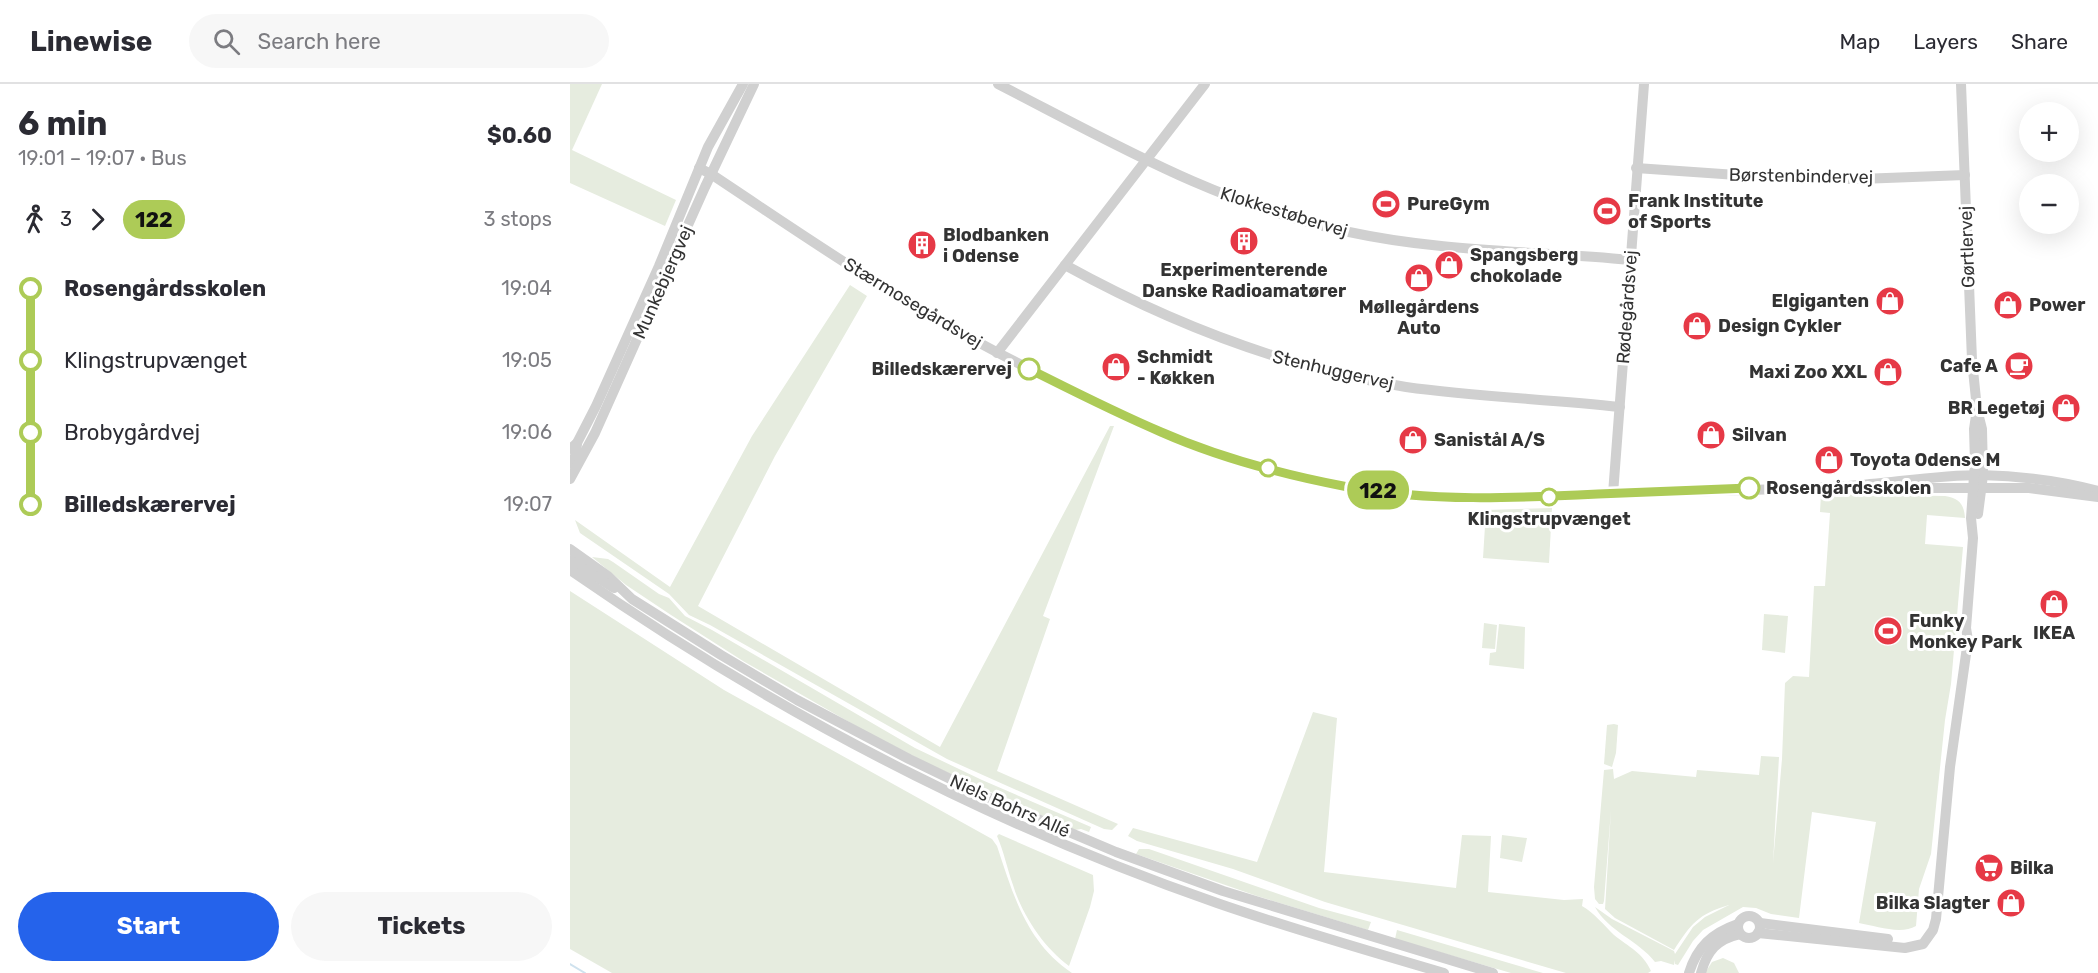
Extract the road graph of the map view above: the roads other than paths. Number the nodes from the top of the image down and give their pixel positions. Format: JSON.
{"nodes":[{"id":1,"x":742,"y":84,"type":"edge"},
{"id":2,"x":754,"y":84,"type":"edge"},
{"id":3,"x":998,"y":84,"type":"edge"},
{"id":4,"x":1205,"y":84,"type":"edge"},
{"id":5,"x":1644,"y":84,"type":"edge"},
{"id":6,"x":1961,"y":84,"type":"edge"},
{"id":7,"x":726,"y":117,"type":"junction"},
{"id":8,"x":1146,"y":161,"type":"junction"},
{"id":9,"x":699,"y":168,"type":"junction"},
{"id":10,"x":1636,"y":168,"type":"junction"},
{"id":11,"x":711,"y":174,"type":"junction"},
{"id":12,"x":1965,"y":175,"type":"junction"},
{"id":13,"x":1630,"y":260,"type":"junction"},
{"id":14,"x":1065,"y":265,"type":"junction"},
{"id":15,"x":998,"y":353,"type":"junction"},
{"id":16,"x":1620,"y":407,"type":"junction"},
{"id":17,"x":574,"y":446,"type":"edge"},
{"id":18,"x":570,"y":464,"type":"edge"},
{"id":19,"x":570,"y":479,"type":"edge"},
{"id":20,"x":1978,"y":483,"type":"junction"},
{"id":21,"x":1846,"y":486,"type":"junction"},
{"id":22,"x":2098,"y":491,"type":"edge"},
{"id":23,"x":1613,"y":494,"type":"junction"},
{"id":24,"x":2098,"y":497,"type":"edge"},
{"id":25,"x":570,"y":549,"type":"edge"},
{"id":26,"x":570,"y":560,"type":"edge"},
{"id":27,"x":570,"y":570,"type":"edge"},
{"id":28,"x":632,"y":599,"type":"junction"},
{"id":29,"x":1966,"y":628,"type":"junction"},
{"id":30,"x":1950,"y":767,"type":"junction"},
{"id":31,"x":1759,"y":928,"type":"junction"},
{"id":32,"x":1739,"y":929,"type":"junction"},
{"id":33,"x":1444,"y":973,"type":"edge"},
{"id":34,"x":1493,"y":973,"type":"edge"},
{"id":35,"x":1689,"y":973,"type":"edge"},
{"id":36,"x":1701,"y":973,"type":"edge"}],
"edges":[{"from":1,"to":7,"type":"street","name":"Munkebjergvej"},
{"from":2,"to":11,"type":"street","name":"Munkebjergvej"},
{"from":3,"to":8,"type":"street","name":"Klokkestøbervej"},
{"from":4,"to":8,"type":"street"},
{"from":5,"to":10,"type":"street","name":"Rødegårdsvej"},
{"from":6,"to":12,"type":"street","name":"Gørtlervej"},
{"from":7,"to":9,"type":"street","name":"Munkebjergvej"},
{"from":7,"to":11,"type":"street"},
{"from":8,"to":13,"type":"street","name":"Klokkestøbervej"},
{"from":8,"to":14,"type":"street"},
{"from":9,"to":11,"type":"street","name":"Stærmosegårdsvej"},
{"from":9,"to":17,"type":"street","name":"Munkebjergvej"},
{"from":10,"to":12,"type":"street","name":"Børstenbindervej"},
{"from":10,"to":13,"type":"street","name":"Rødegårdsvej"},
{"from":11,"to":15,"type":"street","name":"Stærmosegårdsvej"},
{"from":11,"to":19,"type":"street","name":"Munkebjergvej"},
{"from":12,"to":20,"type":"street","name":"Gørtlervej"},
{"from":13,"to":16,"type":"street","name":"Rødegårdsvej"},
{"from":14,"to":15,"type":"street"},
{"from":14,"to":16,"type":"street","name":"Stenhuggervej"},
{"from":15,"to":23,"type":"street","name":"Stærmosegårdsvej"},
{"from":16,"to":23,"type":"street","name":"Rødegårdsvej"},
{"from":17,"to":18,"type":"street","name":"Munkebjergvej"},
{"from":20,"to":21,"type":"street","name":"Stærmosegårdsvej"},
{"from":20,"to":21,"type":"street","name":"Stærmosegårdsvej"},
{"from":20,"to":22,"type":"street","name":"Stærmosegårdsvej"},
{"from":20,"to":24,"type":"street","name":"Stærmosegårdsvej"},
{"from":20,"to":29,"type":"street","name":"Gørtlervej"},
{"from":21,"to":23,"type":"street","name":"Stærmosegårdsvej"},
{"from":25,"to":28,"type":"street","name":"Niels Bohrs Allé"},
{"from":26,"to":28,"type":"street"},
{"from":27,"to":33,"type":"street","name":"Niels Bohrs Allé"},
{"from":28,"to":34,"type":"street","name":"Niels Bohrs Allé"},
{"from":29,"to":30,"type":"street","name":"Gørtlervej"},
{"from":29,"to":30,"type":"street","name":"Gørtlervej"},
{"from":30,"to":31,"type":"street"},
{"from":31,"to":32,"type":"street"},
{"from":31,"to":32,"type":"street"},
{"from":32,"to":35,"type":"street"},
{"from":32,"to":36,"type":"street"}]}
